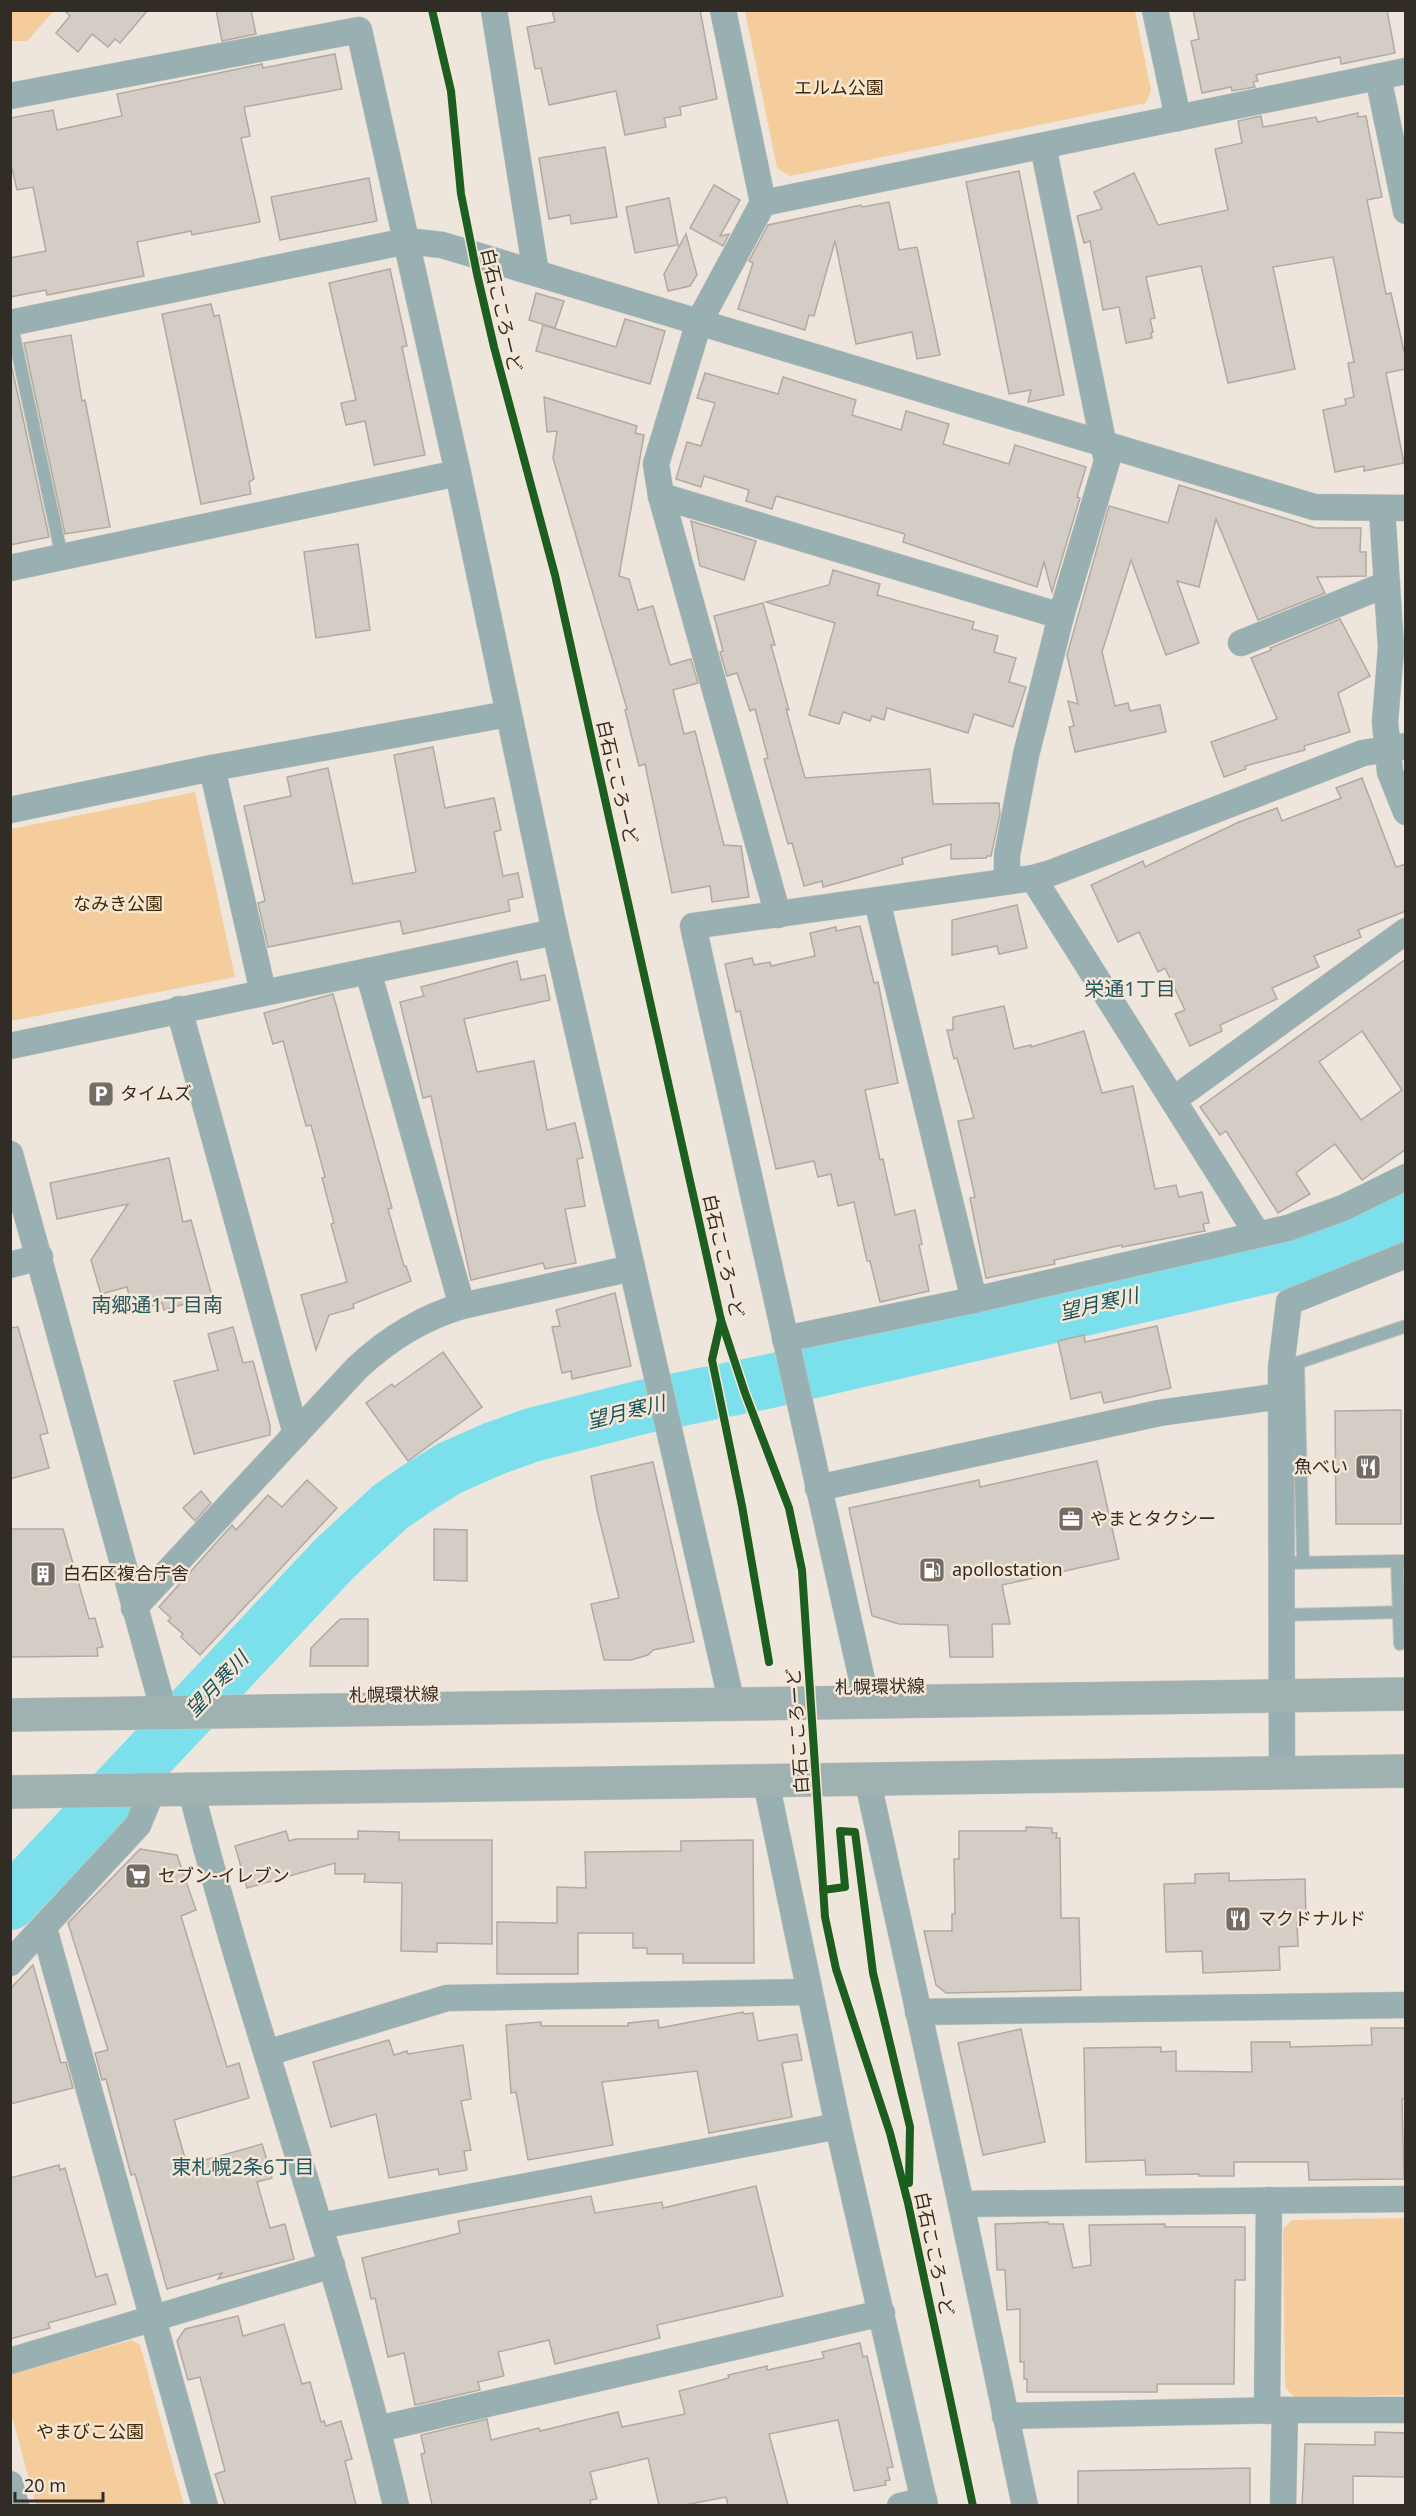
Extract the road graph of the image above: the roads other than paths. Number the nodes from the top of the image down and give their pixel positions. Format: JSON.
{"nodes":[{"id":1,"x":494,"y":10,"type":"edge"},
{"id":2,"x":723,"y":10,"type":"edge"},
{"id":3,"x":1155,"y":10,"type":"edge"},
{"id":4,"x":1406,"y":71,"type":"edge"},
{"id":5,"x":1378,"y":77,"type":"junction"},
{"id":6,"x":10,"y":96,"type":"edge"},
{"id":7,"x":1178,"y":118,"type":"junction"},
{"id":8,"x":1043,"y":146,"type":"junction"},
{"id":9,"x":763,"y":203,"type":"junction"},
{"id":10,"x":1406,"y":210,"type":"edge"},
{"id":11,"x":407,"y":241,"type":"junction"},
{"id":12,"x":536,"y":273,"type":"junction"},
{"id":13,"x":11,"y":322,"type":"edge"},
{"id":14,"x":699,"y":322,"type":"junction"},
{"id":15,"x":1105,"y":445,"type":"junction"},
{"id":16,"x":458,"y":473,"type":"junction"},
{"id":17,"x":661,"y":496,"type":"junction"},
{"id":18,"x":1394,"y":508,"type":"edge"},
{"id":19,"x":62,"y":557,"type":"junction"},
{"id":20,"x":10,"y":568,"type":"edge"},
{"id":21,"x":1387,"y":584,"type":"junction"},
{"id":22,"x":1061,"y":616,"type":"junction"},
{"id":23,"x":1241,"y":643,"type":"dead end"},
{"id":24,"x":508,"y":714,"type":"junction"},
{"id":25,"x":1396,"y":747,"type":"edge"},
{"id":26,"x":212,"y":768,"type":"junction"},
{"id":27,"x":10,"y":810,"type":"edge"},
{"id":28,"x":1406,"y":813,"type":"edge"},
{"id":29,"x":1033,"y":878,"type":"junction"},
{"id":30,"x":1007,"y":881,"type":"junction"},
{"id":31,"x":877,"y":901,"type":"junction"},
{"id":32,"x":778,"y":915,"type":"junction"},
{"id":33,"x":1406,"y":931,"type":"edge"},
{"id":34,"x":555,"y":932,"type":"junction"},
{"id":35,"x":368,"y":971,"type":"junction"},
{"id":36,"x":263,"y":992,"type":"junction"},
{"id":37,"x":179,"y":1009,"type":"junction"},
{"id":38,"x":10,"y":1046,"type":"edge"},
{"id":39,"x":1173,"y":1100,"type":"junction"},
{"id":40,"x":10,"y":1154,"type":"edge"},
{"id":41,"x":1406,"y":1177,"type":"edge"},
{"id":42,"x":1258,"y":1235,"type":"junction"},
{"id":43,"x":1406,"y":1255,"type":"edge"},
{"id":44,"x":39,"y":1257,"type":"junction"},
{"id":45,"x":10,"y":1265,"type":"edge"},
{"id":46,"x":632,"y":1268,"type":"junction"},
{"id":47,"x":974,"y":1300,"type":"junction"},
{"id":48,"x":462,"y":1306,"type":"junction"},
{"id":49,"x":1406,"y":1326,"type":"edge"},
{"id":50,"x":787,"y":1348,"type":"junction"},
{"id":51,"x":1289,"y":1365,"type":"junction"},
{"id":52,"x":1281,"y":1396,"type":"junction"},
{"id":53,"x":296,"y":1434,"type":"junction"},
{"id":54,"x":818,"y":1488,"type":"junction"},
{"id":55,"x":1401,"y":1561,"type":"edge"},
{"id":56,"x":1293,"y":1563,"type":"junction"},
{"id":57,"x":134,"y":1608,"type":"junction"},
{"id":58,"x":1402,"y":1612,"type":"edge"},
{"id":59,"x":1283,"y":1615,"type":"junction"},
{"id":60,"x":1400,"y":1644,"type":"dead end"},
{"id":61,"x":1406,"y":1694,"type":"edge"},
{"id":62,"x":1280,"y":1696,"type":"junction"},
{"id":63,"x":867,"y":1702,"type":"junction"},
{"id":64,"x":732,"y":1704,"type":"junction"},
{"id":65,"x":165,"y":1712,"type":"junction"},
{"id":66,"x":10,"y":1715,"type":"edge"},
{"id":67,"x":1406,"y":1771,"type":"edge"},
{"id":68,"x":1282,"y":1773,"type":"junction"},
{"id":69,"x":867,"y":1778,"type":"junction"},
{"id":70,"x":766,"y":1782,"type":"junction"},
{"id":71,"x":191,"y":1790,"type":"junction"},
{"id":72,"x":145,"y":1791,"type":"junction"},
{"id":73,"x":10,"y":1792,"type":"edge"},
{"id":74,"x":44,"y":1928,"type":"junction"},
{"id":75,"x":10,"y":1963,"type":"edge"},
{"id":76,"x":809,"y":1992,"type":"junction"},
{"id":77,"x":1406,"y":2004,"type":"edge"},
{"id":78,"x":918,"y":2012,"type":"junction"},
{"id":79,"x":267,"y":2053,"type":"junction"},
{"id":80,"x":838,"y":2126,"type":"junction"},
{"id":81,"x":1406,"y":2199,"type":"edge"},
{"id":82,"x":1269,"y":2200,"type":"junction"},
{"id":83,"x":961,"y":2204,"type":"junction"},
{"id":84,"x":320,"y":2226,"type":"junction"},
{"id":85,"x":332,"y":2265,"type":"junction"},
{"id":86,"x":882,"y":2313,"type":"junction"},
{"id":87,"x":153,"y":2319,"type":"junction"},
{"id":88,"x":10,"y":2361,"type":"edge"},
{"id":89,"x":1276,"y":2410,"type":"junction"},
{"id":90,"x":1406,"y":2410,"type":"edge"},
{"id":91,"x":1005,"y":2416,"type":"junction"},
{"id":92,"x":378,"y":2429,"type":"junction"},
{"id":93,"x":10,"y":2484,"type":"edge"},
{"id":94,"x":916,"y":2504,"type":"edge"},
{"id":95,"x":16,"y":2505,"type":"edge"},
{"id":96,"x":205,"y":2505,"type":"edge"},
{"id":97,"x":396,"y":2505,"type":"edge"},
{"id":98,"x":1025,"y":2505,"type":"edge"},
{"id":99,"x":1283,"y":2505,"type":"edge"}],
"edges":[{"from":1,"to":12,"type":"street"},
{"from":2,"to":9,"type":"street"},
{"from":3,"to":7,"type":"street"},
{"from":4,"to":5,"type":"street"},
{"from":5,"to":7,"type":"street"},
{"from":5,"to":10,"type":"street"},
{"from":6,"to":11,"type":"street"},
{"from":7,"to":8,"type":"street"},
{"from":8,"to":9,"type":"street"},
{"from":8,"to":15,"type":"street"},
{"from":9,"to":14,"type":"street"},
{"from":11,"to":12,"type":"street"},
{"from":11,"to":13,"type":"street"},
{"from":11,"to":16,"type":"street"},
{"from":12,"to":14,"type":"street"},
{"from":13,"to":19,"type":"lane"},
{"from":14,"to":15,"type":"street"},
{"from":14,"to":17,"type":"street"},
{"from":15,"to":18,"type":"street"},
{"from":15,"to":22,"type":"street"},
{"from":16,"to":19,"type":"street"},
{"from":16,"to":24,"type":"street"},
{"from":17,"to":22,"type":"street"},
{"from":17,"to":32,"type":"street"},
{"from":18,"to":21,"type":"street"},
{"from":19,"to":20,"type":"street"},
{"from":21,"to":23,"type":"street"},
{"from":21,"to":25,"type":"street"},
{"from":22,"to":30,"type":"street"},
{"from":24,"to":26,"type":"street"},
{"from":24,"to":34,"type":"street"},
{"from":25,"to":28,"type":"street"},
{"from":25,"to":29,"type":"street"},
{"from":26,"to":27,"type":"street"},
{"from":26,"to":36,"type":"street"},
{"from":29,"to":30,"type":"street"},
{"from":29,"to":39,"type":"street"},
{"from":30,"to":31,"type":"street"},
{"from":31,"to":32,"type":"street"},
{"from":31,"to":47,"type":"street"},
{"from":32,"to":50,"type":"street"},
{"from":33,"to":39,"type":"street"},
{"from":34,"to":35,"type":"street"},
{"from":34,"to":46,"type":"street"},
{"from":35,"to":36,"type":"street"},
{"from":35,"to":48,"type":"street"},
{"from":36,"to":37,"type":"street"},
{"from":37,"to":38,"type":"street"},
{"from":37,"to":53,"type":"street"},
{"from":39,"to":42,"type":"street"},
{"from":40,"to":44,"type":"street"},
{"from":41,"to":42,"type":"street"},
{"from":42,"to":47,"type":"street"},
{"from":43,"to":51,"type":"street"},
{"from":44,"to":45,"type":"street"},
{"from":44,"to":57,"type":"street"},
{"from":46,"to":48,"type":"street"},
{"from":46,"to":64,"type":"street"},
{"from":47,"to":50,"type":"street"},
{"from":48,"to":53,"type":"street"},
{"from":49,"to":51,"type":"lane"},
{"from":50,"to":54,"type":"street"},
{"from":51,"to":52,"type":"street"},
{"from":51,"to":56,"type":"lane"},
{"from":52,"to":54,"type":"street"},
{"from":52,"to":56,"type":"street"},
{"from":53,"to":57,"type":"street"},
{"from":54,"to":63,"type":"street"},
{"from":55,"to":56,"type":"lane"},
{"from":55,"to":58,"type":"lane"},
{"from":56,"to":59,"type":"street"},
{"from":57,"to":65,"type":"street"},
{"from":58,"to":59,"type":"lane"},
{"from":58,"to":60,"type":"lane"},
{"from":59,"to":62,"type":"street"},
{"from":61,"to":62,"type":"main road","name":"札幌環状線"},
{"from":62,"to":63,"type":"main road","name":"札幌環状線"},
{"from":62,"to":68,"type":"street"},
{"from":63,"to":64,"type":"main road","name":"札幌環状線"},
{"from":64,"to":65,"type":"main road","name":"札幌環状線"},
{"from":65,"to":66,"type":"main road","name":"札幌環状線"},
{"from":67,"to":68,"type":"main road"},
{"from":68,"to":69,"type":"main road"},
{"from":69,"to":70,"type":"main road"},
{"from":69,"to":78,"type":"street"},
{"from":70,"to":71,"type":"main road"},
{"from":70,"to":76,"type":"street"},
{"from":71,"to":72,"type":"main road"},
{"from":71,"to":79,"type":"street"},
{"from":72,"to":73,"type":"main road"},
{"from":72,"to":74,"type":"street"},
{"from":74,"to":75,"type":"street"},
{"from":74,"to":87,"type":"street"},
{"from":76,"to":79,"type":"street"},
{"from":76,"to":80,"type":"street"},
{"from":77,"to":78,"type":"street"},
{"from":78,"to":83,"type":"street"},
{"from":79,"to":84,"type":"street"},
{"from":80,"to":84,"type":"street"},
{"from":80,"to":86,"type":"street"},
{"from":81,"to":82,"type":"street"},
{"from":82,"to":83,"type":"street"},
{"from":82,"to":89,"type":"street"},
{"from":83,"to":91,"type":"street"},
{"from":84,"to":85,"type":"street"},
{"from":85,"to":87,"type":"street"},
{"from":85,"to":92,"type":"street"},
{"from":86,"to":92,"type":"street"},
{"from":86,"to":94,"type":"street"},
{"from":87,"to":88,"type":"street"},
{"from":87,"to":96,"type":"street"},
{"from":89,"to":90,"type":"street"},
{"from":89,"to":91,"type":"street"},
{"from":89,"to":99,"type":"street"},
{"from":91,"to":98,"type":"street"},
{"from":92,"to":97,"type":"street"},
{"from":93,"to":95,"type":"street"}]}
